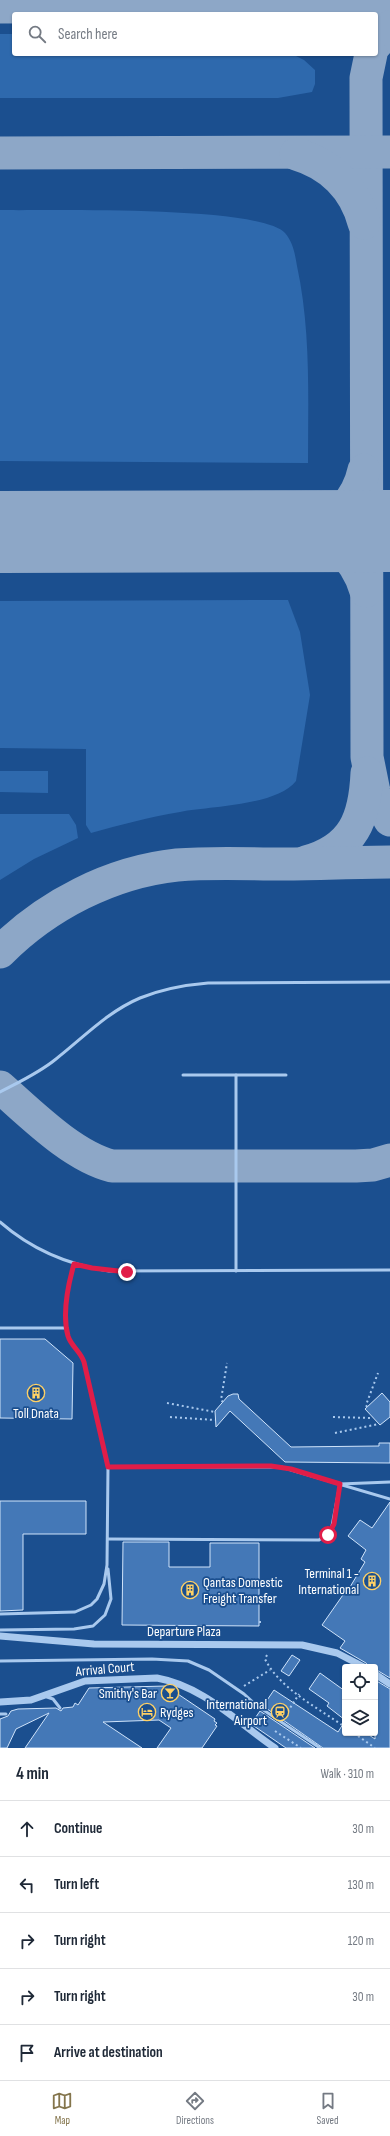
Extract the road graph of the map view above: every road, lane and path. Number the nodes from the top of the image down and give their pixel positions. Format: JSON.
{"nodes":[{"id":1,"x":390,"y":982,"type":"edge"},
{"id":2,"x":183,"y":1075,"type":"dead end"},
{"id":3,"x":236,"y":1075,"type":"junction"},
{"id":4,"x":286,"y":1075,"type":"dead end"},
{"id":5,"x":0,"y":1092,"type":"edge"},
{"id":6,"x":0,"y":1222,"type":"edge"},
{"id":7,"x":74,"y":1264,"type":"junction"},
{"id":8,"x":390,"y":1270,"type":"edge"},
{"id":9,"x":236,"y":1271,"type":"junction"},
{"id":10,"x":0,"y":1328,"type":"edge"},
{"id":11,"x":67,"y":1328,"type":"junction"},
{"id":12,"x":227,"y":1363,"type":"dead end"},
{"id":13,"x":378,"y":1373,"type":"dead end"},
{"id":14,"x":223,"y":1402,"type":"dead end"},
{"id":15,"x":167,"y":1403,"type":"dead end"},
{"id":16,"x":367,"y":1407,"type":"dead end"},
{"id":17,"x":214,"y":1412,"type":"dead end"},
{"id":18,"x":170,"y":1417,"type":"dead end"},
{"id":19,"x":334,"y":1417,"type":"dead end"},
{"id":20,"x":373,"y":1417,"type":"dead end"},
{"id":21,"x":215,"y":1420,"type":"dead end"},
{"id":22,"x":379,"y":1424,"type":"dead end"},
{"id":23,"x":335,"y":1433,"type":"dead end"},
{"id":24,"x":108,"y":1467,"type":"junction"},
{"id":25,"x":390,"y":1482,"type":"edge"},
{"id":26,"x":340,"y":1484,"type":"junction"},
{"id":27,"x":390,"y":1499,"type":"edge"},
{"id":28,"x":108,"y":1539,"type":"junction"},
{"id":29,"x":107,"y":1565,"type":"junction"},
{"id":30,"x":0,"y":1614,"type":"edge"},
{"id":31,"x":0,"y":1630,"type":"edge"},
{"id":32,"x":0,"y":1636,"type":"edge"},
{"id":33,"x":267,"y":1655,"type":"dead end"},
{"id":34,"x":0,"y":1661,"type":"edge"},
{"id":35,"x":358,"y":1664,"type":"edge"},
{"id":36,"x":270,"y":1670,"type":"junction"},
{"id":37,"x":378,"y":1676,"type":"edge"},
{"id":38,"x":390,"y":1684,"type":"edge"},
{"id":39,"x":240,"y":1692,"type":"junction"},
{"id":40,"x":299,"y":1694,"type":"junction"},
{"id":41,"x":41,"y":1697,"type":"junction"},
{"id":42,"x":210,"y":1701,"type":"junction"},
{"id":43,"x":0,"y":1702,"type":"edge"},
{"id":44,"x":256,"y":1705,"type":"junction"},
{"id":45,"x":60,"y":1708,"type":"dead end"},
{"id":46,"x":0,"y":1714,"type":"edge"},
{"id":47,"x":6,"y":1714,"type":"dead end"},
{"id":48,"x":285,"y":1716,"type":"dead end"},
{"id":49,"x":342,"y":1725,"type":"edge"},
{"id":50,"x":275,"y":1731,"type":"dead end"},
{"id":51,"x":358,"y":1736,"type":"edge"},
{"id":52,"x":275,"y":1748,"type":"edge"},
{"id":53,"x":300,"y":1748,"type":"edge"},
{"id":54,"x":320,"y":1748,"type":"edge"},
{"id":55,"x":376,"y":1748,"type":"edge"}],
"edges":[{"from":1,"to":5,"type":"lane"},
{"from":2,"to":3,"type":"lane"},
{"from":3,"to":4,"type":"lane"},
{"from":3,"to":9,"type":"lane"},
{"from":6,"to":7,"type":"lane"},
{"from":7,"to":9,"type":"lane"},
{"from":7,"to":11,"type":"lane"},
{"from":8,"to":9,"type":"lane"},
{"from":10,"to":11,"type":"lane"},
{"from":11,"to":24,"type":"lane"},
{"from":12,"to":14,"type":"path"},
{"from":13,"to":16,"type":"path"},
{"from":15,"to":17,"type":"path"},
{"from":18,"to":21,"type":"path"},
{"from":19,"to":20,"type":"path"},
{"from":22,"to":23,"type":"path"},
{"from":24,"to":26,"type":"lane"},
{"from":24,"to":28,"type":"lane"},
{"from":25,"to":26,"type":"lane"},
{"from":26,"to":27,"type":"lane"},
{"from":26,"to":28,"type":"lane"},
{"from":28,"to":29,"type":"lane"},
{"from":29,"to":30,"type":"lane"},
{"from":29,"to":31,"type":"lane"},
{"from":32,"to":35,"type":"street","name":"Departure Plaza"},
{"from":33,"to":36,"type":"path"},
{"from":34,"to":39,"type":"lane"},
{"from":36,"to":39,"type":"path"},
{"from":36,"to":40,"type":"path"},
{"from":37,"to":38,"type":"street"},
{"from":39,"to":44,"type":"lane"},
{"from":40,"to":48,"type":"path"},
{"from":40,"to":49,"type":"path"},
{"from":41,"to":42,"type":"street","name":"Arrival Court"},
{"from":41,"to":43,"type":"street","name":"Arrival Court"},
{"from":41,"to":45,"type":"lane"},
{"from":42,"to":44,"type":"lane","name":"Arrival Court"},
{"from":42,"to":52,"type":"street","name":"Arrival Court"},
{"from":44,"to":54,"type":"lane","name":"Arrival Court"},
{"from":46,"to":47,"type":"lane"},
{"from":50,"to":53,"type":"path"},
{"from":51,"to":55,"type":"path"}]}
